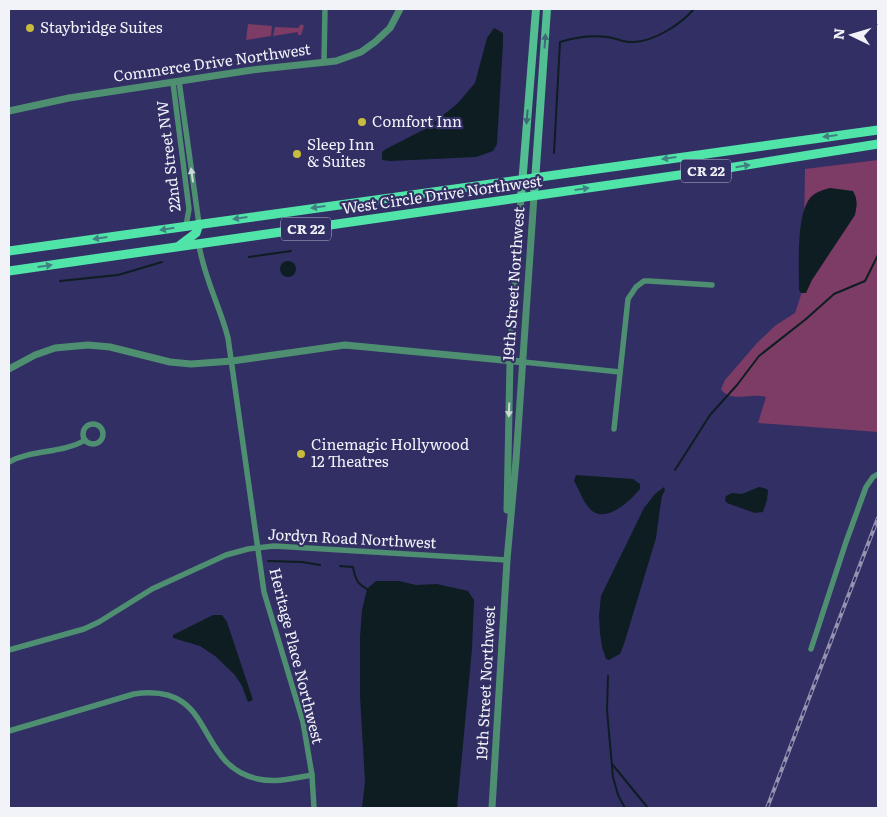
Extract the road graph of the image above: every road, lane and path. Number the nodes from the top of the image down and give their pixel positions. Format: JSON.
{"nodes":[{"id":1,"x":326,"y":9,"type":"edge"},
{"id":2,"x":400,"y":9,"type":"edge"},
{"id":3,"x":536,"y":9,"type":"edge"},
{"id":4,"x":547,"y":9,"type":"edge"},
{"id":5,"x":324,"y":61,"type":"junction"},
{"id":6,"x":176,"y":82,"type":"junction"},
{"id":7,"x":9,"y":111,"type":"edge"},
{"id":8,"x":878,"y":130,"type":"edge"},
{"id":9,"x":878,"y":144,"type":"edge"},
{"id":10,"x":536,"y":177,"type":"junction"},
{"id":11,"x":522,"y":179,"type":"junction"},
{"id":12,"x":534,"y":196,"type":"junction"},
{"id":13,"x":521,"y":198,"type":"junction"},
{"id":14,"x":199,"y":224,"type":"junction"},
{"id":15,"x":186,"y":226,"type":"junction"},
{"id":16,"x":200,"y":245,"type":"junction"},
{"id":17,"x":176,"y":248,"type":"junction"},
{"id":18,"x":9,"y":251,"type":"edge"},
{"id":19,"x":9,"y":271,"type":"edge"},
{"id":20,"x":712,"y":285,"type":"dead end"},
{"id":21,"x":232,"y":361,"type":"junction"},
{"id":22,"x":510,"y":361,"type":"junction"},
{"id":23,"x":522,"y":362,"type":"junction"},
{"id":24,"x":9,"y":368,"type":"edge"},
{"id":25,"x":620,"y":372,"type":"junction"},
{"id":26,"x":614,"y":429,"type":"dead end"},
{"id":27,"x":85,"y":440,"type":"dead end"},
{"id":28,"x":9,"y":462,"type":"edge"},
{"id":29,"x":878,"y":474,"type":"edge"},
{"id":30,"x":258,"y":547,"type":"junction"},
{"id":31,"x":507,"y":560,"type":"junction"},
{"id":32,"x":811,"y":649,"type":"dead end"},
{"id":33,"x":9,"y":650,"type":"edge"},
{"id":34,"x":9,"y":731,"type":"edge"},
{"id":35,"x":312,"y":775,"type":"junction"},
{"id":36,"x":314,"y":808,"type":"edge"},
{"id":37,"x":492,"y":808,"type":"edge"}],
"edges":[{"from":1,"to":5,"type":"street"},
{"from":2,"to":5,"type":"street","name":"Commerce Drive Northwest"},
{"from":3,"to":11,"type":"main road","name":"19th Street Northwest","one_way":true},
{"from":10,"to":4,"type":"main road","name":"19th Street Northwest","one_way":true},
{"from":5,"to":6,"type":"street","name":"Commerce Drive Northwest"},
{"from":6,"to":7,"type":"street","name":"Commerce Drive Northwest"},
{"from":14,"to":6,"type":"street","name":"22nd Street NW","one_way":true},
{"from":6,"to":15,"type":"street","name":"22nd Street NW"},
{"from":8,"to":10,"type":"main road","name":"West Circle Drive Northwest","number":"CR 22","one_way":true},
{"from":12,"to":9,"type":"main road","name":"West Circle Drive Northwest","number":"CR 22","one_way":true},
{"from":10,"to":11,"type":"main road","name":"West Circle Drive Northwest","number":"CR 22"},
{"from":10,"to":12,"type":"main road","name":"19th Street Northwest"},
{"from":11,"to":13,"type":"main road","name":"19th Street Northwest"},
{"from":11,"to":14,"type":"main road","name":"West Circle Drive Northwest","number":"CR 22","one_way":true},
{"from":12,"to":13,"type":"main road","name":"West Circle Drive Northwest","number":"CR 22"},
{"from":12,"to":23,"type":"street","name":"19th Street Northwest"},
{"from":13,"to":16,"type":"main road","name":"West Circle Drive Northwest","number":"CR 22"},
{"from":13,"to":22,"type":"street","name":"19th Street Northwest"},
{"from":14,"to":15,"type":"main road","name":"West Circle Drive Northwest","number":"CR 22"},
{"from":14,"to":17,"type":"main road"},
{"from":15,"to":18,"type":"main road","name":"West Circle Drive Northwest","number":"CR 22","one_way":true},
{"from":16,"to":17,"type":"main road","name":"West Circle Drive Northwest","number":"CR 22"},
{"from":16,"to":21,"type":"street","name":"Heritage Place Northwest"},
{"from":19,"to":17,"type":"main road","name":"West Circle Drive Northwest","number":"CR 22","one_way":true},
{"from":20,"to":25,"type":"street"},
{"from":21,"to":22,"type":"street"},
{"from":21,"to":24,"type":"street"},
{"from":21,"to":30,"type":"street","name":"Heritage Place Northwest"},
{"from":22,"to":23,"type":"street"},
{"from":22,"to":31,"type":"street","name":"19th Street Northwest","one_way":true},
{"from":23,"to":25,"type":"street"},
{"from":23,"to":31,"type":"street","name":"19th Street Northwest"},
{"from":25,"to":26,"type":"street"},
{"from":27,"to":28,"type":"street"},
{"from":29,"to":32,"type":"street"},
{"from":30,"to":31,"type":"street","name":"Jordyn Road Northwest"},
{"from":30,"to":33,"type":"street","name":"Jordyn Road Northwest"},
{"from":30,"to":35,"type":"street","name":"Heritage Place Northwest"},
{"from":31,"to":37,"type":"street","name":"19th Street Northwest"},
{"from":34,"to":35,"type":"street"},
{"from":35,"to":36,"type":"street","name":"Heritage Place Northwest"}]}
